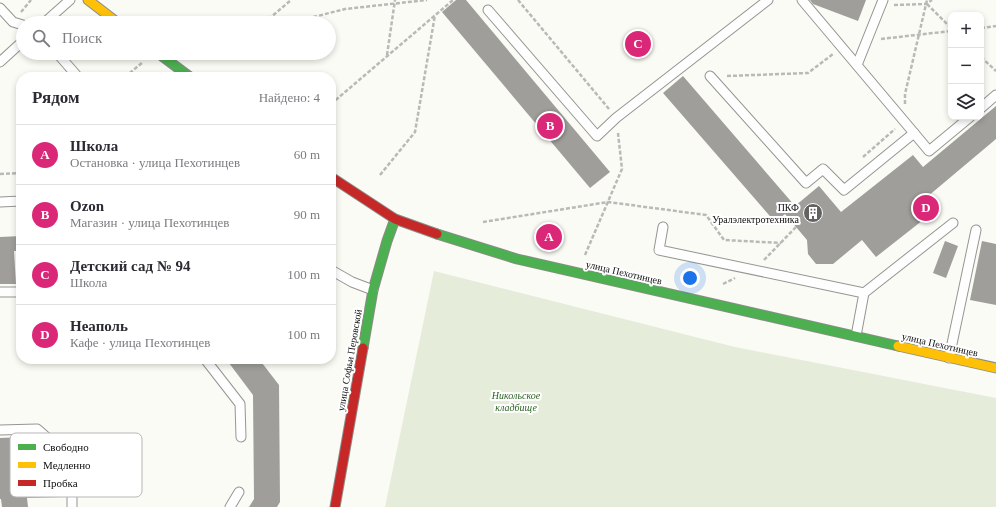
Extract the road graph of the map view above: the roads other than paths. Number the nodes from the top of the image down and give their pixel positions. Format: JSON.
{"nodes":[{"id":1,"x":70,"y":0,"type":"edge"},
{"id":2,"x":88,"y":0,"type":"edge"},
{"id":3,"x":768,"y":0,"type":"edge"},
{"id":4,"x":802,"y":0,"type":"edge"},
{"id":5,"x":882,"y":2,"type":"edge"},
{"id":6,"x":0,"y":8,"type":"edge"},
{"id":7,"x":488,"y":10,"type":"dead end"},
{"id":8,"x":52,"y":16,"type":"edge"},
{"id":9,"x":109,"y":16,"type":"edge"},
{"id":10,"x":16,"y":23,"type":"edge"},
{"id":11,"x":16,"y":47,"type":"edge"},
{"id":12,"x":63,"y":60,"type":"edge"},
{"id":13,"x":167,"y":60,"type":"edge"},
{"id":14,"x":0,"y":62,"type":"edge"},
{"id":15,"x":857,"y":65,"type":"junction"},
{"id":16,"x":74,"y":72,"type":"edge"},
{"id":17,"x":183,"y":72,"type":"edge"},
{"id":18,"x":710,"y":76,"type":"road end"},
{"id":19,"x":996,"y":95,"type":"edge"},
{"id":20,"x":984,"y":105,"type":"edge"},
{"id":21,"x":966,"y":120,"type":"edge"},
{"id":22,"x":914,"y":133,"type":"junction"},
{"id":23,"x":336,"y":180,"type":"edge"},
{"id":24,"x":16,"y":201,"type":"edge"},
{"id":25,"x":0,"y":202,"type":"edge"},
{"id":26,"x":395,"y":219,"type":"junction"},
{"id":27,"x":953,"y":223,"type":"dead end"},
{"id":28,"x":663,"y":227,"type":"dead end"},
{"id":29,"x":976,"y":230,"type":"dead end"},
{"id":30,"x":336,"y":273,"type":"edge"},
{"id":31,"x":373,"y":290,"type":"junction"},
{"id":32,"x":0,"y":292,"type":"edge"},
{"id":33,"x":16,"y":292,"type":"edge"},
{"id":34,"x":864,"y":293,"type":"junction"},
{"id":35,"x":856,"y":336,"type":"junction"},
{"id":36,"x":950,"y":358,"type":"junction"},
{"id":37,"x":209,"y":364,"type":"edge"},
{"id":38,"x":996,"y":368,"type":"edge"},
{"id":39,"x":0,"y":430,"type":"edge"},
{"id":40,"x":42,"y":433,"type":"edge"},
{"id":41,"x":241,"y":437,"type":"dead end"},
{"id":42,"x":239,"y":492,"type":"dead end"},
{"id":43,"x":230,"y":507,"type":"edge"},
{"id":44,"x":335,"y":507,"type":"edge"}],
"edges":[{"from":1,"to":8,"type":"lane"},
{"from":2,"to":9,"type":"main road"},
{"from":3,"to":7,"type":"lane"},
{"from":4,"to":15,"type":"lane"},
{"from":5,"to":15,"type":"lane"},
{"from":6,"to":10,"type":"lane"},
{"from":11,"to":14,"type":"lane"},
{"from":12,"to":16,"type":"lane"},
{"from":13,"to":17,"type":"main road"},
{"from":15,"to":22,"type":"lane"},
{"from":18,"to":22,"type":"lane"},
{"from":19,"to":20,"type":"lane"},
{"from":21,"to":22,"type":"lane"},
{"from":23,"to":26,"type":"main road","name":"улица Пехотинцев"},
{"from":24,"to":25,"type":"lane"},
{"from":26,"to":31,"type":"main road","name":"улица Софьи Перовской"},
{"from":26,"to":35,"type":"main road","name":"улица Пехотинцев"},
{"from":27,"to":34,"type":"lane"},
{"from":28,"to":34,"type":"lane"},
{"from":29,"to":36,"type":"lane"},
{"from":30,"to":31,"type":"lane"},
{"from":31,"to":44,"type":"main road","name":"улица Софьи Перовской"},
{"from":32,"to":33,"type":"lane"},
{"from":34,"to":35,"type":"lane"},
{"from":35,"to":36,"type":"main road","name":"улица Пехотинцев"},
{"from":36,"to":38,"type":"main road","name":"улица Пехотинцев"},
{"from":37,"to":41,"type":"lane"},
{"from":39,"to":40,"type":"lane"},
{"from":42,"to":43,"type":"lane"}]}
